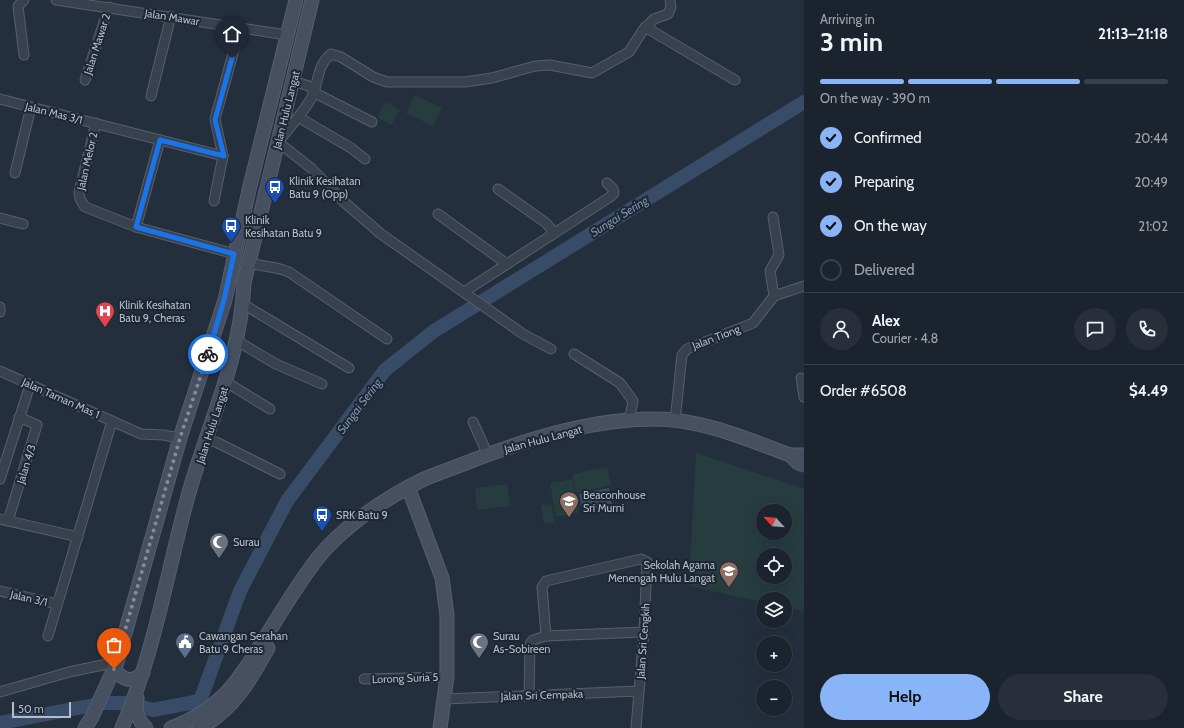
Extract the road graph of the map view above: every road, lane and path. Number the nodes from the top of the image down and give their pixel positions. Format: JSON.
{"nodes":[{"id":1,"x":24,"y":0,"type":"edge"},
{"id":2,"x":56,"y":0,"type":"edge"},
{"id":3,"x":296,"y":0,"type":"edge"},
{"id":4,"x":312,"y":0,"type":"edge"},
{"id":5,"x":670,"y":0,"type":"edge"},
{"id":6,"x":109,"y":7,"type":"junction"},
{"id":7,"x":172,"y":16,"type":"junction"},
{"id":8,"x":645,"y":27,"type":"junction"},
{"id":9,"x":240,"y":28,"type":"junction"},
{"id":10,"x":287,"y":35,"type":"junction"},
{"id":11,"x":24,"y":55,"type":"dead end"},
{"id":12,"x":86,"y":80,"type":"dead end"},
{"id":13,"x":735,"y":80,"type":"dead end"},
{"id":14,"x":293,"y":81,"type":"junction"},
{"id":15,"x":314,"y":90,"type":"junction"},
{"id":16,"x":150,"y":96,"type":"dead end"},
{"id":17,"x":0,"y":99,"type":"edge"},
{"id":18,"x":31,"y":107,"type":"junction"},
{"id":19,"x":298,"y":117,"type":"junction"},
{"id":20,"x":372,"y":122,"type":"dead end"},
{"id":21,"x":96,"y":124,"type":"junction"},
{"id":22,"x":160,"y":140,"type":"junction"},
{"id":23,"x":278,"y":142,"type":"junction"},
{"id":24,"x":224,"y":156,"type":"junction"},
{"id":25,"x":364,"y":159,"type":"dead end"},
{"id":26,"x":15,"y":173,"type":"dead end"},
{"id":27,"x":606,"y":183,"type":"dead end"},
{"id":28,"x":498,"y":189,"type":"dead end"},
{"id":29,"x":214,"y":201,"type":"dead end"},
{"id":30,"x":438,"y":214,"type":"dead end"},
{"id":31,"x":773,"y":217,"type":"dead end"},
{"id":32,"x":0,"y":218,"type":"edge"},
{"id":33,"x":23,"y":224,"type":"dead end"},
{"id":34,"x":136,"y":227,"type":"junction"},
{"id":35,"x":552,"y":235,"type":"junction"},
{"id":36,"x":234,"y":254,"type":"junction"},
{"id":37,"x":249,"y":263,"type":"junction"},
{"id":38,"x":508,"y":264,"type":"junction"},
{"id":39,"x":804,"y":286,"type":"edge"},
{"id":40,"x":466,"y":294,"type":"junction"},
{"id":41,"x":774,"y":296,"type":"junction"},
{"id":42,"x":243,"y":304,"type":"junction"},
{"id":43,"x":0,"y":307,"type":"edge"},
{"id":44,"x":0,"y":312,"type":"edge"},
{"id":45,"x":387,"y":339,"type":"dead end"},
{"id":46,"x":237,"y":341,"type":"junction"},
{"id":47,"x":551,"y":349,"type":"dead end"},
{"id":48,"x":574,"y":354,"type":"dead end"},
{"id":49,"x":349,"y":368,"type":"dead end"},
{"id":50,"x":0,"y":371,"type":"edge"},
{"id":51,"x":801,"y":378,"type":"dead end"},
{"id":52,"x":226,"y":382,"type":"junction"},
{"id":53,"x":30,"y":384,"type":"junction"},
{"id":54,"x":322,"y":384,"type":"dead end"},
{"id":55,"x":804,"y":397,"type":"edge"},
{"id":56,"x":270,"y":409,"type":"dead end"},
{"id":57,"x":20,"y":417,"type":"junction"},
{"id":58,"x":112,"y":421,"type":"junction"},
{"id":59,"x":629,"y":421,"type":"junction"},
{"id":60,"x":675,"y":421,"type":"junction"},
{"id":61,"x":473,"y":422,"type":"dead end"},
{"id":62,"x":180,"y":438,"type":"junction"},
{"id":63,"x":207,"y":440,"type":"junction"},
{"id":64,"x":0,"y":445,"type":"edge"},
{"id":65,"x":9,"y":448,"type":"junction"},
{"id":66,"x":488,"y":455,"type":"junction"},
{"id":67,"x":790,"y":455,"type":"junction"},
{"id":68,"x":804,"y":455,"type":"edge"},
{"id":69,"x":804,"y":465,"type":"edge"},
{"id":70,"x":280,"y":474,"type":"dead end"},
{"id":71,"x":0,"y":479,"type":"edge"},
{"id":72,"x":408,"y":488,"type":"junction"},
{"id":73,"x":4,"y":520,"type":"edge"},
{"id":74,"x":78,"y":537,"type":"junction"},
{"id":75,"x":307,"y":574,"type":"junction"},
{"id":76,"x":0,"y":591,"type":"edge"},
{"id":77,"x":58,"y":604,"type":"junction"},
{"id":78,"x":644,"y":632,"type":"junction"},
{"id":79,"x":48,"y":636,"type":"dead end"},
{"id":80,"x":546,"y":636,"type":"junction"},
{"id":81,"x":115,"y":666,"type":"junction"},
{"id":82,"x":447,"y":677,"type":"junction"},
{"id":83,"x":364,"y":679,"type":"dead end"},
{"id":84,"x":139,"y":687,"type":"junction"},
{"id":85,"x":639,"y":691,"type":"junction"},
{"id":86,"x":0,"y":692,"type":"edge"},
{"id":87,"x":530,"y":695,"type":"junction"},
{"id":88,"x":445,"y":699,"type":"junction"},
{"id":89,"x":94,"y":723,"type":"edge"},
{"id":90,"x":143,"y":725,"type":"edge"},
{"id":91,"x":123,"y":726,"type":"edge"},
{"id":92,"x":84,"y":728,"type":"edge"},
{"id":93,"x":171,"y":728,"type":"edge"},
{"id":94,"x":199,"y":728,"type":"edge"},
{"id":95,"x":440,"y":728,"type":"edge"},
{"id":96,"x":636,"y":728,"type":"edge"}],
"edges":[{"from":1,"to":11,"type":"street"},
{"from":2,"to":6,"type":"street","name":"Jalan Mawar"},
{"from":3,"to":10,"type":"main road","name":"Jalan Hulu Langat"},
{"from":4,"to":14,"type":"main road","name":"Jalan Hulu Langat"},
{"from":5,"to":8,"type":"street"},
{"from":6,"to":7,"type":"street","name":"Jalan Mawar"},
{"from":6,"to":12,"type":"street","name":"Jalan Mawar 2"},
{"from":7,"to":9,"type":"street","name":"Jalan Mawar"},
{"from":7,"to":16,"type":"street"},
{"from":8,"to":13,"type":"street"},
{"from":8,"to":15,"type":"street"},
{"from":9,"to":10,"type":"street","name":"Jalan Mawar"},
{"from":9,"to":24,"type":"street"},
{"from":10,"to":36,"type":"main road","name":"Jalan Hulu Langat"},
{"from":14,"to":15,"type":"street"},
{"from":14,"to":23,"type":"main road","name":"Jalan Hulu Langat"},
{"from":15,"to":19,"type":"street"},
{"from":15,"to":20,"type":"street"},
{"from":17,"to":18,"type":"street","name":"Jalan Mas 3/1"},
{"from":18,"to":21,"type":"street","name":"Jalan Mas 3/1"},
{"from":18,"to":26,"type":"street"},
{"from":19,"to":23,"type":"street"},
{"from":19,"to":25,"type":"street"},
{"from":21,"to":22,"type":"street","name":"Jalan Mas 3/1"},
{"from":21,"to":34,"type":"street","name":"Jalan Melor 2"},
{"from":22,"to":24,"type":"street","name":"Jalan Mas 3/1"},
{"from":22,"to":34,"type":"street"},
{"from":23,"to":37,"type":"main road","name":"Jalan Hulu Langat"},
{"from":23,"to":40,"type":"street"},
{"from":24,"to":29,"type":"street"},
{"from":27,"to":35,"type":"street"},
{"from":28,"to":35,"type":"street"},
{"from":30,"to":38,"type":"street"},
{"from":31,"to":41,"type":"street"},
{"from":32,"to":33,"type":"street"},
{"from":34,"to":36,"type":"street","name":"Jalan Melor 2"},
{"from":35,"to":38,"type":"street"},
{"from":36,"to":62,"type":"main road","name":"Jalan Hulu Langat"},
{"from":37,"to":42,"type":"main road","name":"Jalan Hulu Langat"},
{"from":37,"to":45,"type":"street"},
{"from":38,"to":40,"type":"street"},
{"from":39,"to":41,"type":"street"},
{"from":40,"to":47,"type":"street"},
{"from":41,"to":60,"type":"street","name":"Jalan Tiong"},
{"from":42,"to":46,"type":"main road","name":"Jalan Hulu Langat"},
{"from":42,"to":49,"type":"street"},
{"from":43,"to":44,"type":"street"},
{"from":46,"to":52,"type":"main road","name":"Jalan Hulu Langat"},
{"from":46,"to":54,"type":"street"},
{"from":48,"to":59,"type":"street"},
{"from":50,"to":53,"type":"street","name":"Jalan Taman Mas 1"},
{"from":51,"to":55,"type":"street"},
{"from":52,"to":56,"type":"street"},
{"from":52,"to":63,"type":"main road","name":"Jalan Hulu Langat"},
{"from":53,"to":57,"type":"street","name":"Jalan 4/3"},
{"from":53,"to":58,"type":"street","name":"Jalan Taman Mas 1"},
{"from":57,"to":65,"type":"street","name":"Jalan 4/3"},
{"from":57,"to":73,"type":"street","name":"Jalan 4/3"},
{"from":58,"to":62,"type":"street","name":"Jalan Taman Mas 1"},
{"from":58,"to":74,"type":"street"},
{"from":59,"to":60,"type":"main road","name":"Jalan Hulu Langat"},
{"from":59,"to":66,"type":"main road","name":"Jalan Hulu Langat"},
{"from":60,"to":67,"type":"main road","name":"Jalan Hulu Langat"},
{"from":61,"to":66,"type":"street"},
{"from":62,"to":81,"type":"main road","name":"Jalan Hulu Langat"},
{"from":63,"to":70,"type":"street"},
{"from":63,"to":84,"type":"main road","name":"Jalan Hulu Langat"},
{"from":64,"to":65,"type":"street"},
{"from":65,"to":71,"type":"street","name":"Jalan 4/3"},
{"from":66,"to":72,"type":"main road","name":"Jalan Hulu Langat"},
{"from":67,"to":68,"type":"main road","name":"Jalan Hulu Langat"},
{"from":67,"to":69,"type":"main road","name":"Jalan Hulu Langat"},
{"from":72,"to":75,"type":"main road","name":"Jalan Hulu Langat"},
{"from":72,"to":82,"type":"main road"},
{"from":73,"to":74,"type":"street"},
{"from":74,"to":77,"type":"street"},
{"from":75,"to":93,"type":"main road","name":"Jalan Hulu Langat"},
{"from":75,"to":94,"type":"main road","name":"Jalan Hulu Langat"},
{"from":76,"to":77,"type":"street","name":"Jalan 3/1"},
{"from":77,"to":79,"type":"street"},
{"from":78,"to":80,"type":"street"},
{"from":78,"to":80,"type":"street","name":"Jalan Sri Cengkih"},
{"from":78,"to":85,"type":"street","name":"Jalan Sri Cengkih"},
{"from":80,"to":87,"type":"street"},
{"from":81,"to":84,"type":"main road"},
{"from":81,"to":86,"type":"street"},
{"from":81,"to":89,"type":"main road","name":"Jalan Hulu Langat"},
{"from":82,"to":83,"type":"street","name":"Lorong Suria 5"},
{"from":82,"to":88,"type":"main road"},
{"from":84,"to":90,"type":"main road"},
{"from":84,"to":91,"type":"main road","name":"Jalan Hulu Langat"},
{"from":85,"to":87,"type":"street","name":"Jalan Sri Cempaka"},
{"from":85,"to":96,"type":"street","name":"Jalan Sri Cengkih"},
{"from":87,"to":88,"type":"street","name":"Jalan Sri Cempaka"},
{"from":88,"to":95,"type":"main road"},
{"from":89,"to":92,"type":"main road","name":"Jalan Hulu Langat"}]}
